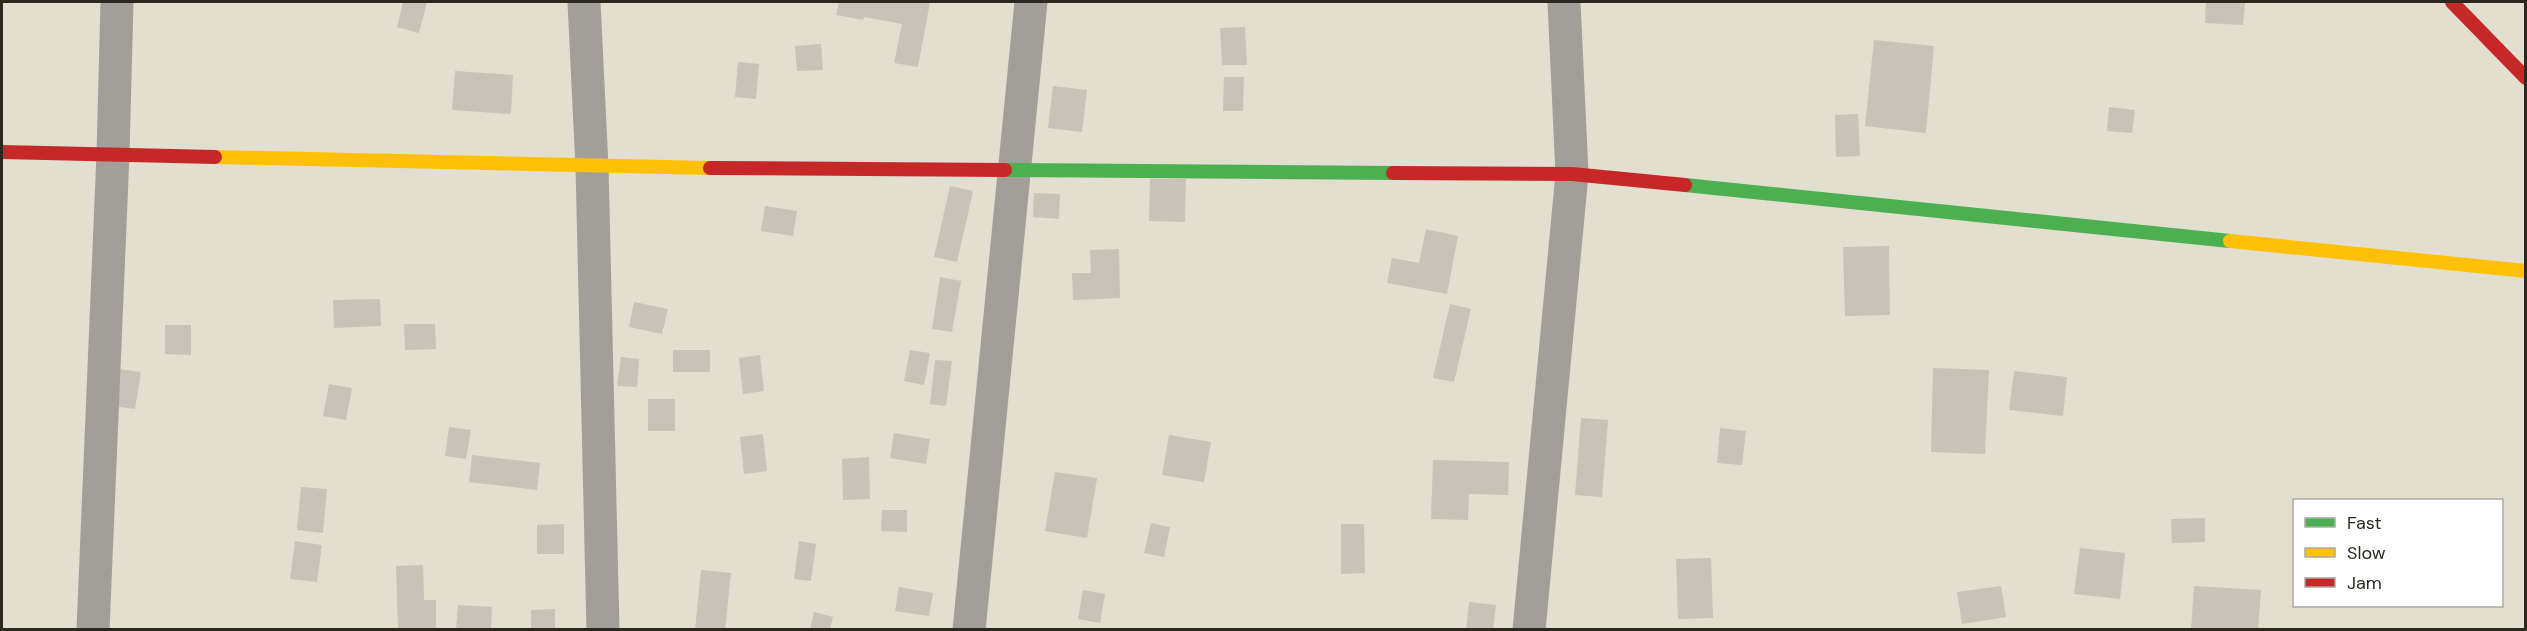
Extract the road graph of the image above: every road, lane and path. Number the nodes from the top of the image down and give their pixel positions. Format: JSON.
{"nodes":[{"id":1,"x":117,"y":2,"type":"edge"},
{"id":2,"x":584,"y":2,"type":"edge"},
{"id":3,"x":1031,"y":2,"type":"edge"},
{"id":4,"x":1564,"y":2,"type":"edge"},
{"id":5,"x":2452,"y":2,"type":"edge"},
{"id":6,"x":2526,"y":78,"type":"edge"},
{"id":7,"x":2,"y":152,"type":"edge"},
{"id":8,"x":113,"y":154,"type":"junction"},
{"id":9,"x":592,"y":167,"type":"junction"},
{"id":10,"x":1013,"y":171,"type":"junction"},
{"id":11,"x":1572,"y":174,"type":"junction"},
{"id":12,"x":2526,"y":271,"type":"edge"},
{"id":13,"x":93,"y":630,"type":"edge"},
{"id":14,"x":603,"y":630,"type":"edge"},
{"id":15,"x":969,"y":630,"type":"edge"},
{"id":16,"x":1529,"y":630,"type":"edge"}],
"edges":[{"from":1,"to":8,"type":"street"},
{"from":2,"to":9,"type":"street"},
{"from":3,"to":10,"type":"street"},
{"from":4,"to":11,"type":"street"},
{"from":5,"to":6,"type":"street"},
{"from":7,"to":8,"type":"street"},
{"from":8,"to":9,"type":"street"},
{"from":8,"to":13,"type":"street"},
{"from":9,"to":10,"type":"street"},
{"from":9,"to":14,"type":"street"},
{"from":10,"to":11,"type":"street"},
{"from":10,"to":15,"type":"street"},
{"from":11,"to":12,"type":"street"},
{"from":11,"to":16,"type":"street"}]}
